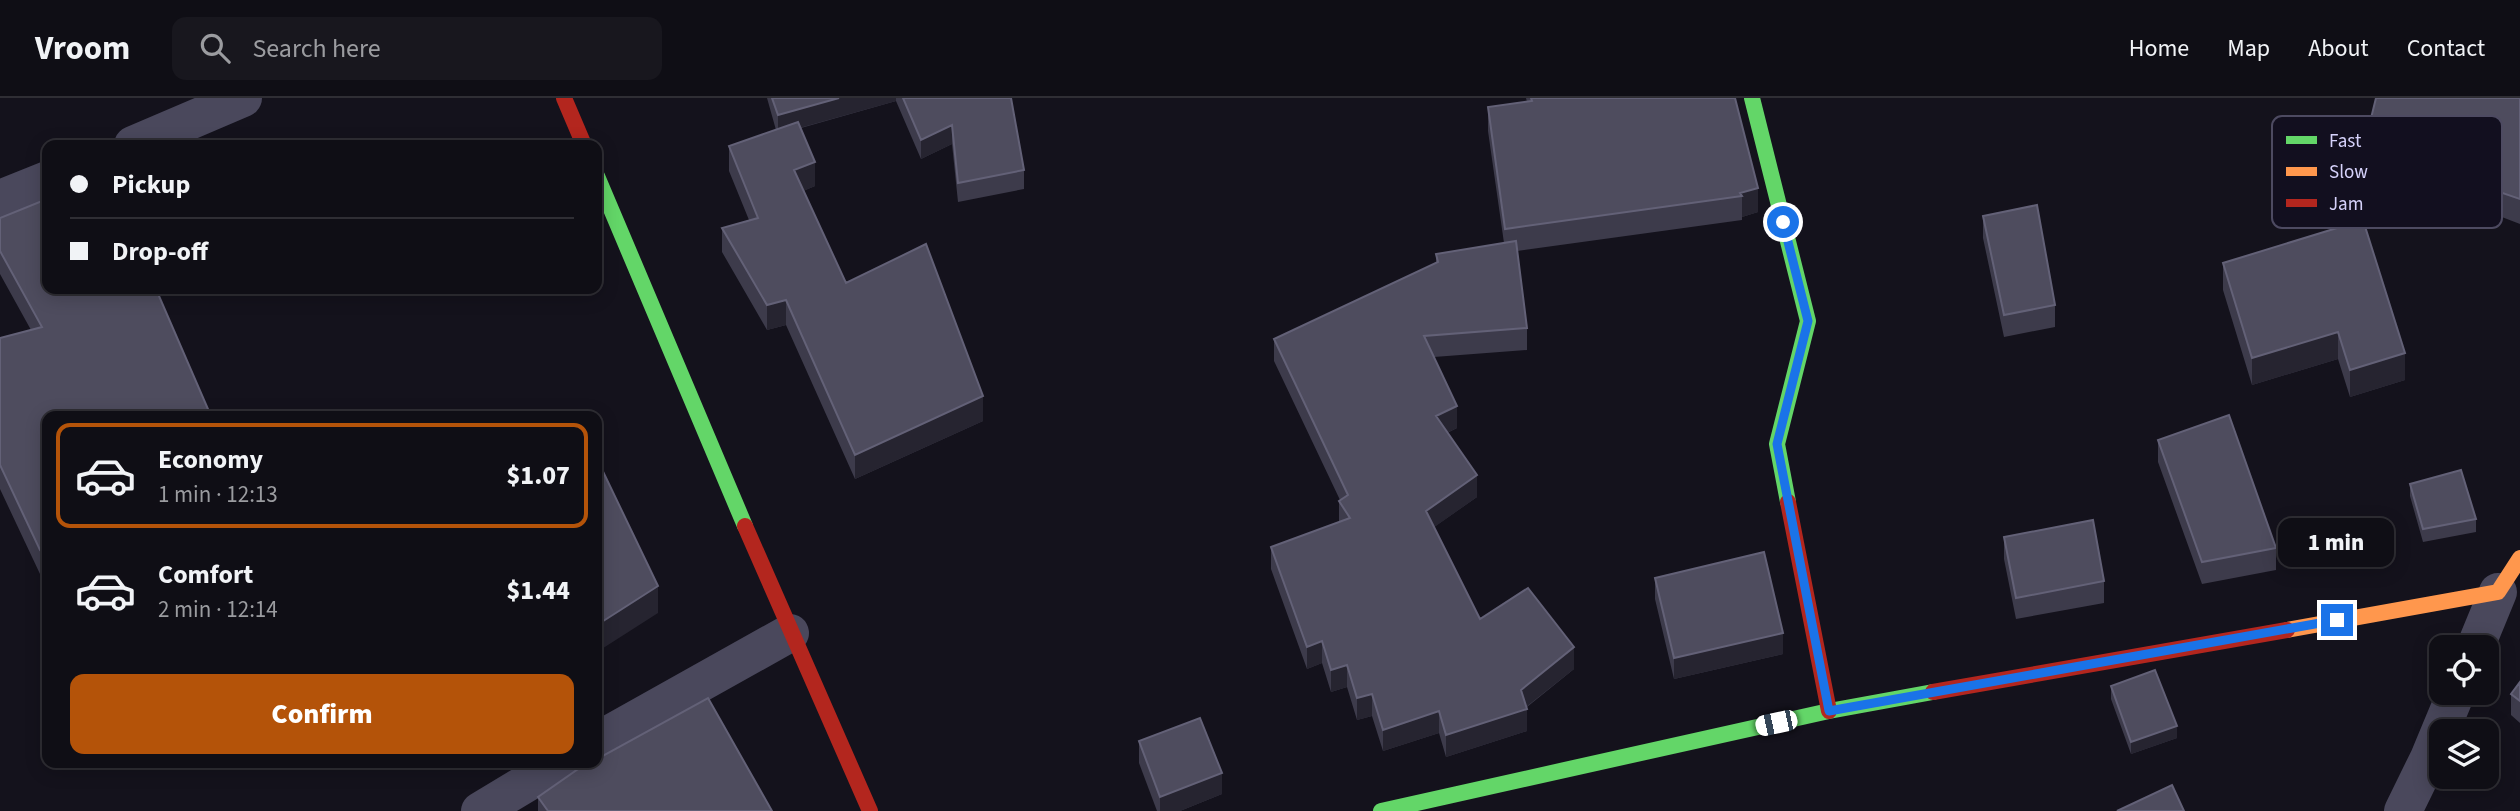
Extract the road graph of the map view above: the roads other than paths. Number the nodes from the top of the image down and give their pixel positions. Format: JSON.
{"nodes":[{"id":1,"x":243,"y":98,"type":"edge"},
{"id":2,"x":564,"y":98,"type":"edge"},
{"id":3,"x":1752,"y":98,"type":"edge"},
{"id":4,"x":145,"y":140,"type":"edge"},
{"id":5,"x":582,"y":140,"type":"edge"},
{"id":6,"x":42,"y":182,"type":"edge"},
{"id":7,"x":602,"y":188,"type":"edge"},
{"id":8,"x":0,"y":199,"type":"edge"},
{"id":9,"x":2520,"y":558,"type":"edge"},
{"id":10,"x":2498,"y":592,"type":"junction"},
{"id":11,"x":790,"y":633,"type":"junction"},
{"id":12,"x":2480,"y":635,"type":"edge"},
{"id":13,"x":2451,"y":705,"type":"edge"},
{"id":14,"x":1829,"y":711,"type":"junction"},
{"id":15,"x":602,"y":738,"type":"edge"},
{"id":16,"x":552,"y":768,"type":"edge"},
{"id":17,"x":480,"y":811,"type":"edge"},
{"id":18,"x":870,"y":811,"type":"edge"},
{"id":19,"x":1381,"y":811,"type":"edge"},
{"id":20,"x":2403,"y":811,"type":"edge"}],
"edges":[{"from":1,"to":4,"type":"street"},
{"from":2,"to":5,"type":"street"},
{"from":3,"to":14,"type":"street"},
{"from":6,"to":8,"type":"street"},
{"from":7,"to":11,"type":"street"},
{"from":9,"to":10,"type":"street"},
{"from":10,"to":12,"type":"street"},
{"from":10,"to":14,"type":"street"},
{"from":11,"to":15,"type":"street"},
{"from":11,"to":18,"type":"street"},
{"from":13,"to":20,"type":"street"},
{"from":14,"to":19,"type":"street"},
{"from":16,"to":17,"type":"street"}]}
